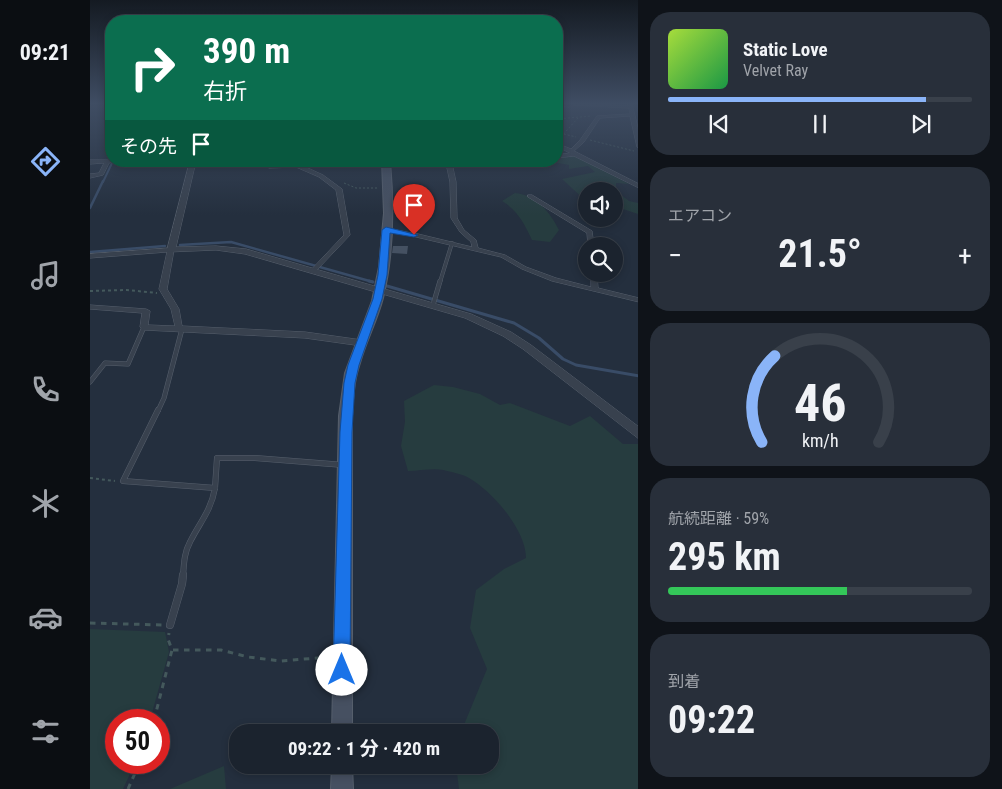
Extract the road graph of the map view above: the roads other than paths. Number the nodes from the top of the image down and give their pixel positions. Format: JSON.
{"nodes":[{"id":1,"x":583,"y":141,"type":"edge"},
{"id":2,"x":563,"y":147,"type":"edge"},
{"id":3,"x":573,"y":153,"type":"junction"},
{"id":4,"x":563,"y":155,"type":"edge"},
{"id":5,"x":90,"y":162,"type":"edge"},
{"id":6,"x":105,"y":162,"type":"edge"},
{"id":7,"x":105,"y":167,"type":"edge"},
{"id":8,"x":192,"y":167,"type":"edge"},
{"id":9,"x":301,"y":167,"type":"edge"},
{"id":10,"x":386,"y":167,"type":"edge"},
{"id":11,"x":451,"y":167,"type":"edge"},
{"id":12,"x":90,"y":176,"type":"edge"},
{"id":13,"x":638,"y":186,"type":"edge"},
{"id":14,"x":530,"y":196,"type":"dead end"},
{"id":15,"x":386,"y":230,"type":"junction"},
{"id":16,"x":414,"y":235,"type":"joint"},
{"id":17,"x":590,"y":237,"type":"edge"},
{"id":18,"x":452,"y":243,"type":"junction"},
{"id":19,"x":475,"y":248,"type":"junction"},
{"id":20,"x":171,"y":250,"type":"junction"},
{"id":21,"x":90,"y":256,"type":"edge"},
{"id":22,"x":316,"y":268,"type":"junction"},
{"id":23,"x":595,"y":282,"type":"edge"},
{"id":24,"x":595,"y":288,"type":"junction"},
{"id":25,"x":379,"y":290,"type":"junction"},
{"id":26,"x":638,"y":300,"type":"edge"},
{"id":27,"x":434,"y":301,"type":"junction"},
{"id":28,"x":90,"y":307,"type":"edge"},
{"id":29,"x":144,"y":327,"type":"junction"},
{"id":30,"x":181,"y":329,"type":"junction"},
{"id":31,"x":362,"y":342,"type":"junction"},
{"id":32,"x":90,"y":382,"type":"edge"},
{"id":33,"x":638,"y":434,"type":"edge"},
{"id":34,"x":345,"y":465,"type":"junction"},
{"id":35,"x":215,"y":488,"type":"junction"},
{"id":36,"x":170,"y":625,"type":"road end"},
{"id":37,"x":342,"y":724,"type":"edge"},
{"id":38,"x":342,"y":774,"type":"edge"},
{"id":39,"x":342,"y":789,"type":"edge"}],
"edges":[{"from":1,"to":3,"type":"street"},
{"from":2,"to":3,"type":"street"},
{"from":3,"to":4,"type":"street"},
{"from":3,"to":13,"type":"street"},
{"from":5,"to":6,"type":"street"},
{"from":7,"to":12,"type":"street"},
{"from":8,"to":20,"type":"street"},
{"from":9,"to":22,"type":"street"},
{"from":10,"to":15,"type":"main road"},
{"from":11,"to":19,"type":"street"},
{"from":14,"to":17,"type":"street"},
{"from":15,"to":16,"type":"lane"},
{"from":15,"to":25,"type":"main road"},
{"from":16,"to":18,"type":"street"},
{"from":18,"to":19,"type":"street"},
{"from":18,"to":27,"type":"lane"},
{"from":19,"to":24,"type":"street"},
{"from":20,"to":21,"type":"street"},
{"from":20,"to":22,"type":"street"},
{"from":20,"to":30,"type":"street"},
{"from":22,"to":25,"type":"street"},
{"from":23,"to":24,"type":"street"},
{"from":24,"to":26,"type":"street"},
{"from":25,"to":27,"type":"street"},
{"from":25,"to":31,"type":"main road"},
{"from":27,"to":33,"type":"street"},
{"from":28,"to":29,"type":"street"},
{"from":29,"to":30,"type":"street"},
{"from":29,"to":32,"type":"lane"},
{"from":30,"to":31,"type":"street"},
{"from":30,"to":35,"type":"lane"},
{"from":31,"to":34,"type":"main road"},
{"from":34,"to":35,"type":"lane"},
{"from":34,"to":37,"type":"main road"},
{"from":35,"to":36,"type":"lane"},
{"from":38,"to":39,"type":"main road"}]}
